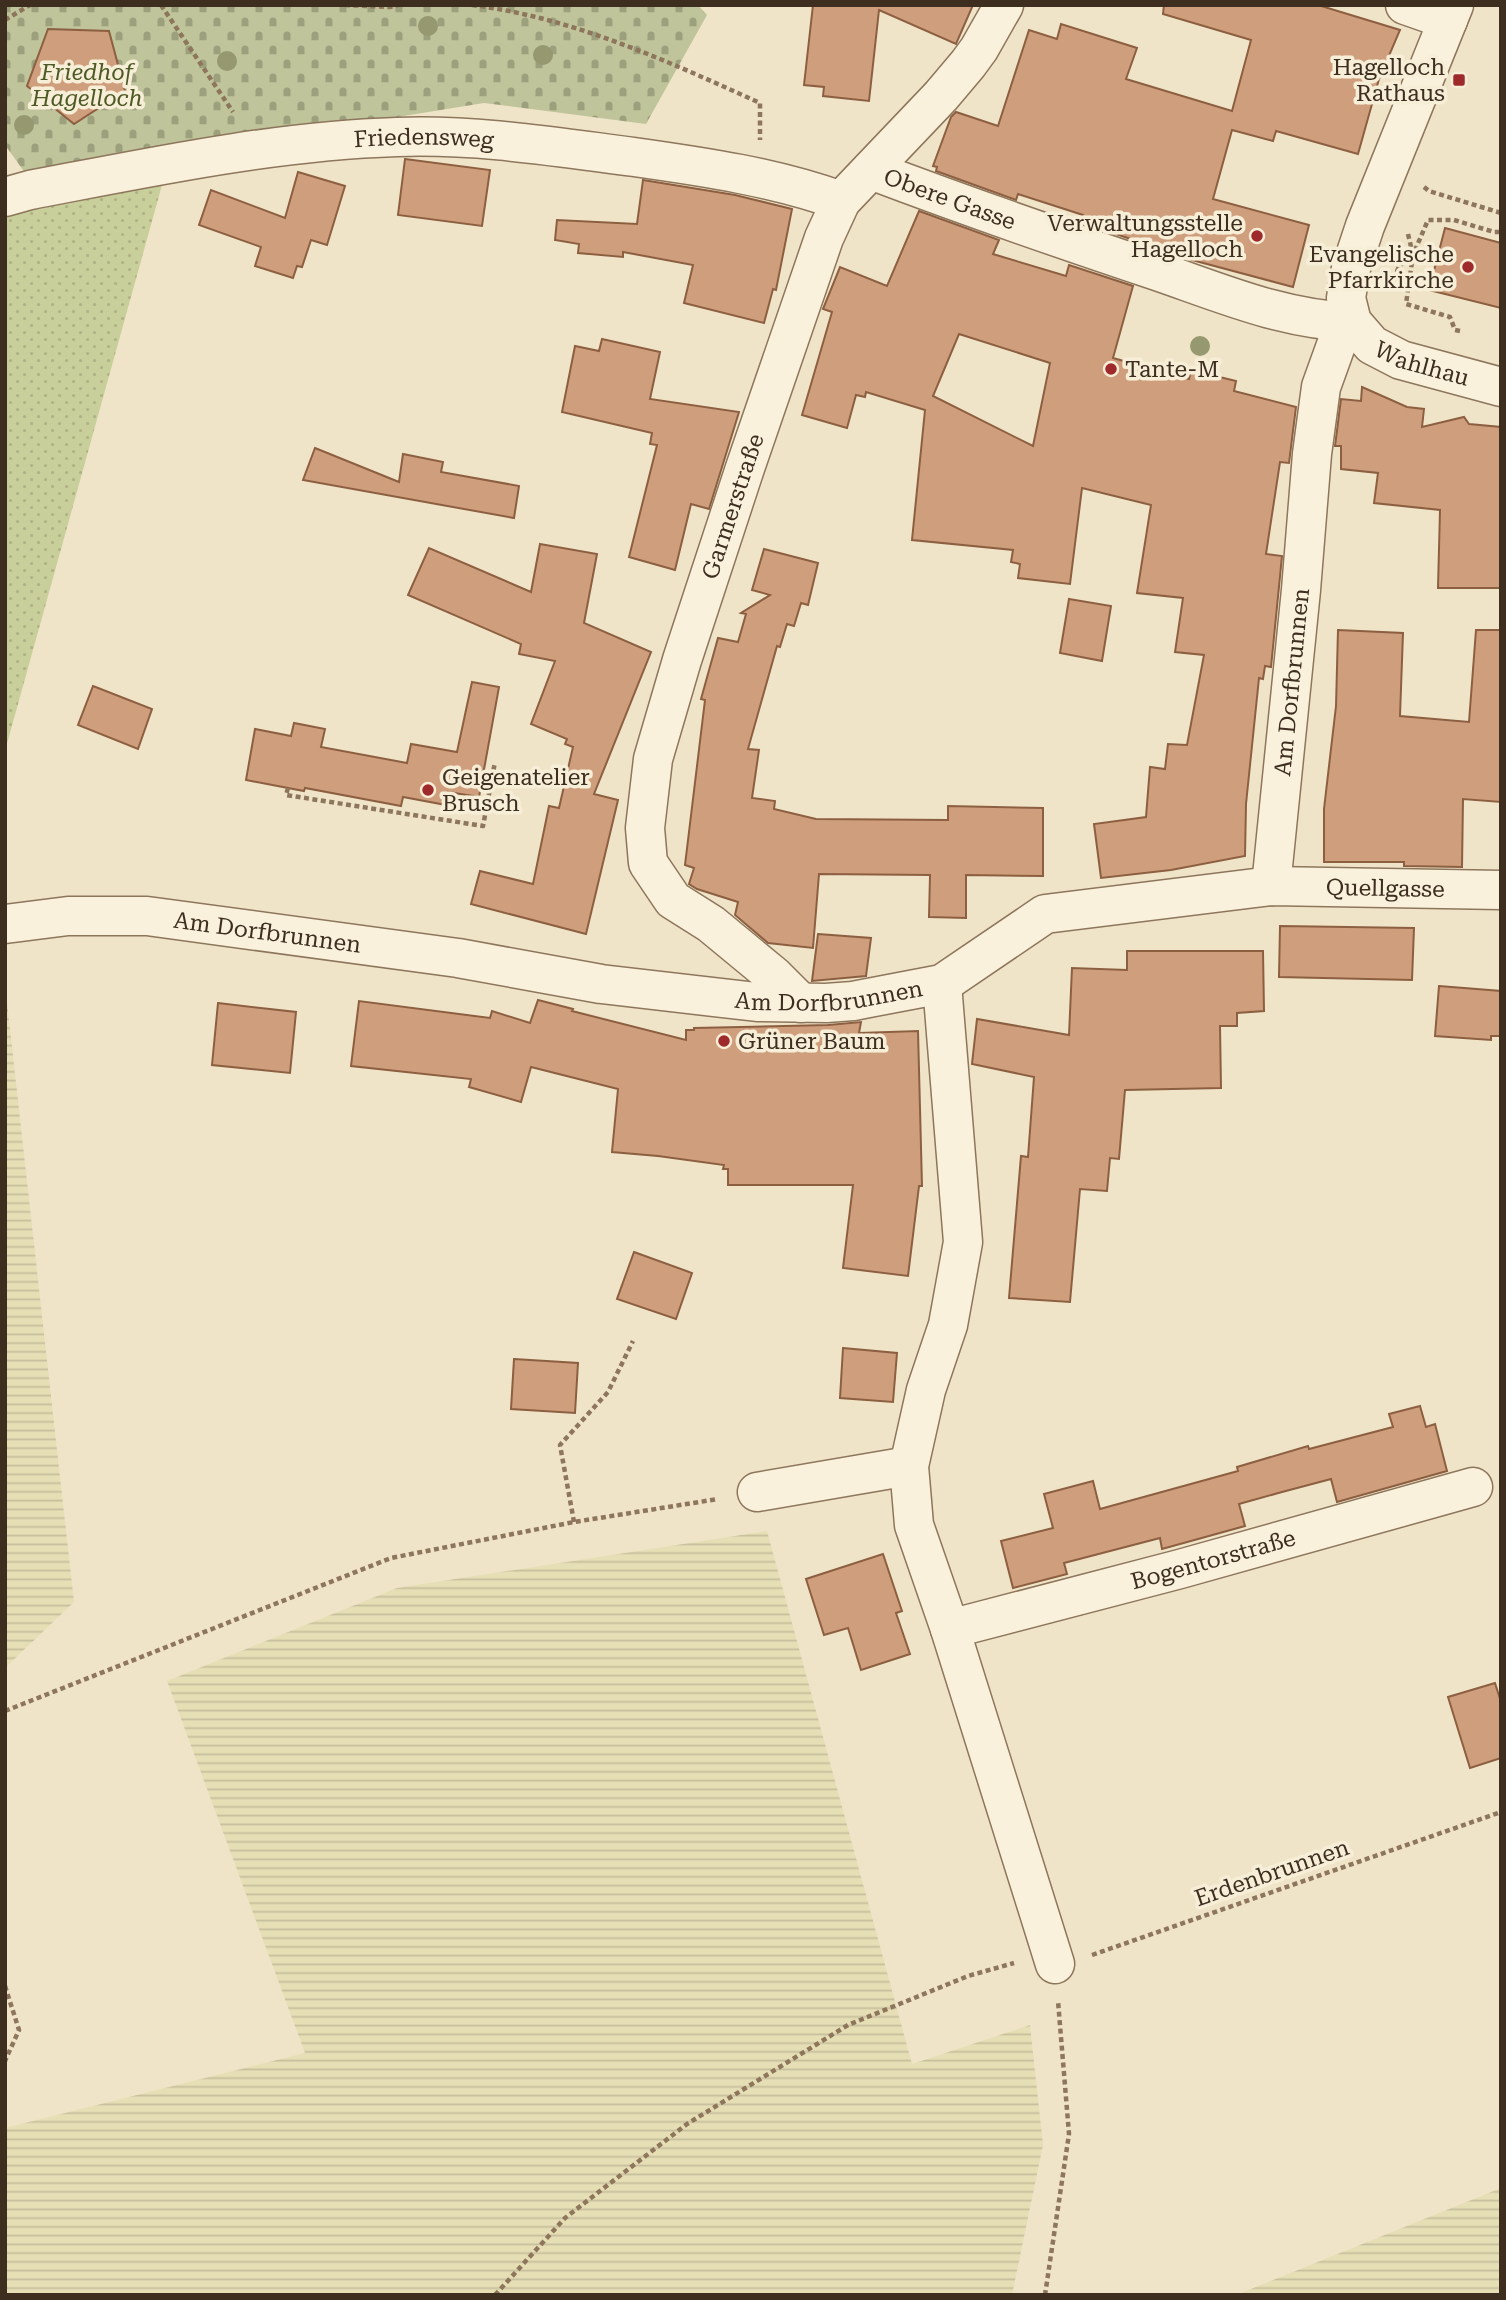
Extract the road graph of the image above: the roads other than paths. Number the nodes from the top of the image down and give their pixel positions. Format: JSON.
{"nodes":[{"id":1,"x":1004,"y":5,"type":"edge"},
{"id":2,"x":1405,"y":5,"type":"edge"},
{"id":3,"x":1451,"y":12,"type":"edge"},
{"id":4,"x":871,"y":170,"type":"junction"},
{"id":5,"x":5,"y":197,"type":"edge"},
{"id":6,"x":841,"y":201,"type":"junction"},
{"id":7,"x":1352,"y":322,"type":"junction"},
{"id":8,"x":1501,"y":387,"type":"edge"},
{"id":9,"x":1271,"y":886,"type":"junction"},
{"id":10,"x":1501,"y":890,"type":"edge"},
{"id":11,"x":5,"y":924,"type":"edge"},
{"id":12,"x":942,"y":984,"type":"junction"},
{"id":13,"x":800,"y":1003,"type":"junction"},
{"id":14,"x":909,"y":1466,"type":"junction"},
{"id":15,"x":1473,"y":1487,"type":"dead end"},
{"id":16,"x":757,"y":1492,"type":"road end"},
{"id":17,"x":950,"y":1629,"type":"junction"},
{"id":18,"x":1053,"y":1958,"type":"road end"}],
"edges":[{"from":1,"to":4,"type":"street","name":"Garmerstraße"},
{"from":2,"to":3,"type":"street"},
{"from":3,"to":7,"type":"street"},
{"from":4,"to":6,"type":"street","name":"Garmerstraße"},
{"from":4,"to":7,"type":"street","name":"Obere Gasse"},
{"from":5,"to":6,"type":"street","name":"Friedensweg"},
{"from":6,"to":13,"type":"street","name":"Garmerstraße"},
{"from":7,"to":8,"type":"street","name":"Wahlhau"},
{"from":7,"to":9,"type":"street","name":"Am Dorfbrunnen"},
{"from":9,"to":10,"type":"street","name":"Quellgasse"},
{"from":9,"to":12,"type":"street","name":"Am Dorfbrunnen"},
{"from":11,"to":13,"type":"street","name":"Am Dorfbrunnen"},
{"from":12,"to":13,"type":"street","name":"Am Dorfbrunnen"},
{"from":12,"to":14,"type":"street"},
{"from":14,"to":16,"type":"street"},
{"from":14,"to":17,"type":"street"},
{"from":15,"to":17,"type":"street","name":"Bogentorstraße"},
{"from":17,"to":18,"type":"street"}]}
